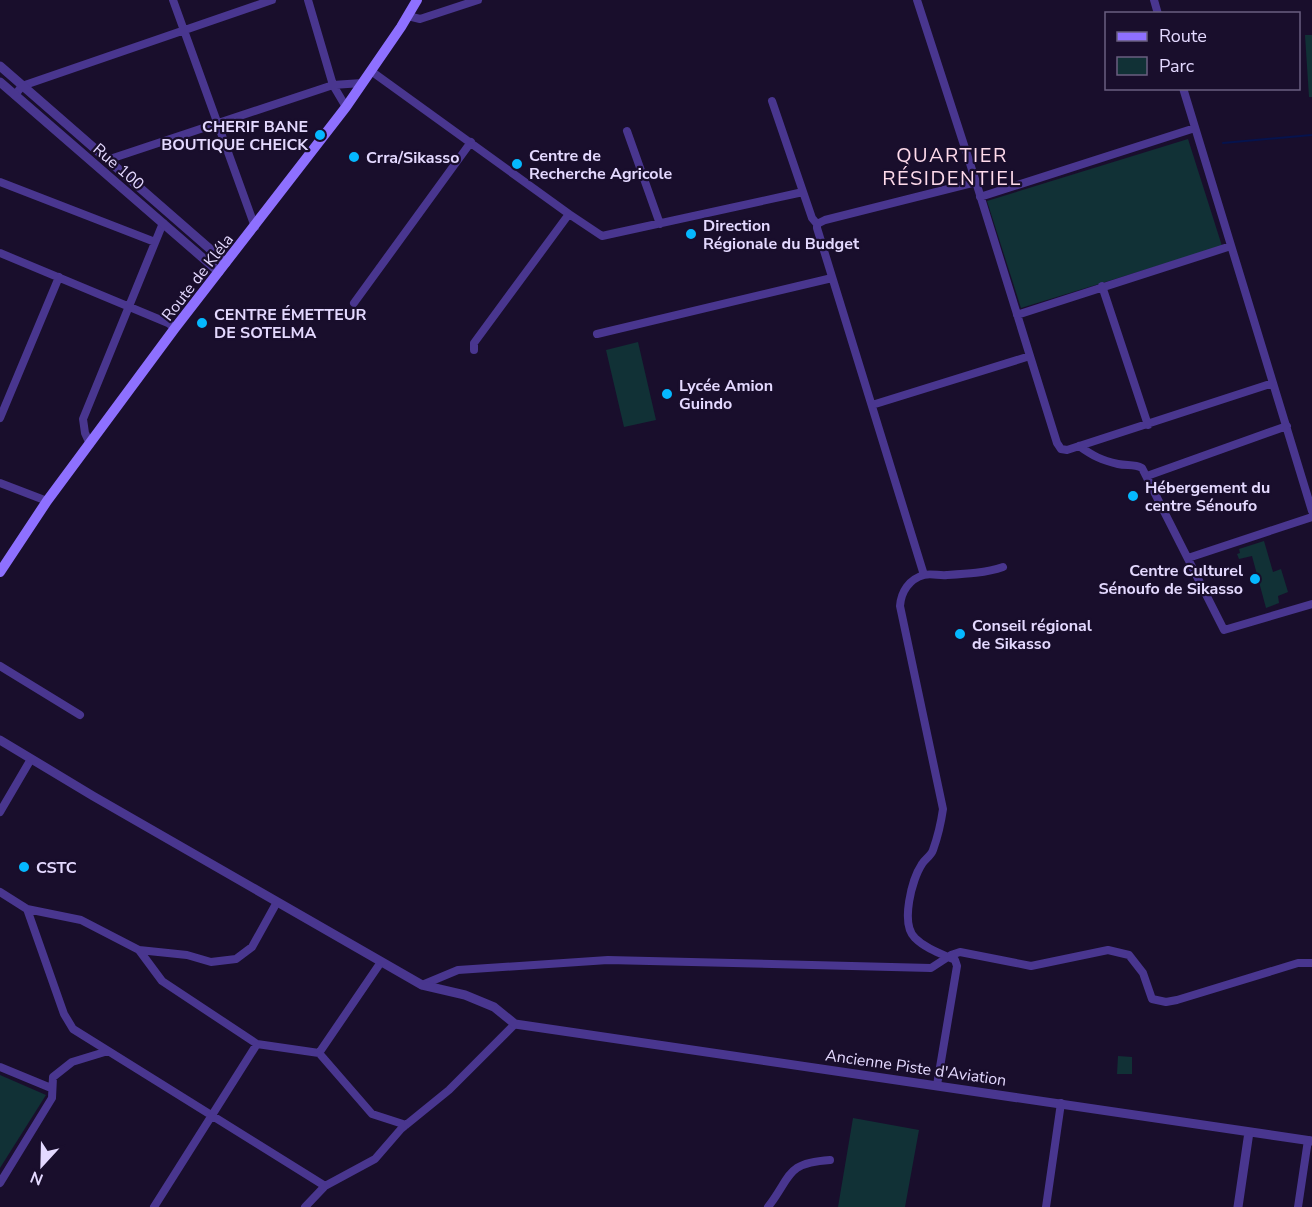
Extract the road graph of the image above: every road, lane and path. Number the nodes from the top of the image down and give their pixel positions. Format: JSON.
{"nodes":[{"id":1,"x":173,"y":0,"type":"edge"},
{"id":2,"x":272,"y":0,"type":"edge"},
{"id":3,"x":308,"y":0,"type":"edge"},
{"id":4,"x":417,"y":0,"type":"edge"},
{"id":5,"x":478,"y":0,"type":"edge"},
{"id":6,"x":916,"y":0,"type":"edge"},
{"id":7,"x":408,"y":16,"type":"junction"},
{"id":8,"x":184,"y":31,"type":"junction"},
{"id":9,"x":0,"y":66,"type":"edge"},
{"id":10,"x":371,"y":70,"type":"junction"},
{"id":11,"x":0,"y":82,"type":"edge"},
{"id":12,"x":362,"y":83,"type":"junction"},
{"id":13,"x":333,"y":85,"type":"junction"},
{"id":14,"x":22,"y":86,"type":"junction"},
{"id":15,"x":1184,"y":90,"type":"edge"},
{"id":16,"x":15,"y":95,"type":"junction"},
{"id":17,"x":772,"y":101,"type":"dead end"},
{"id":18,"x":346,"y":106,"type":"junction"},
{"id":19,"x":217,"y":123,"type":"junction"},
{"id":20,"x":1196,"y":128,"type":"junction"},
{"id":21,"x":627,"y":131,"type":"dead end"},
{"id":22,"x":471,"y":142,"type":"junction"},
{"id":23,"x":107,"y":160,"type":"junction"},
{"id":24,"x":0,"y":182,"type":"edge"},
{"id":25,"x":976,"y":182,"type":"junction"},
{"id":26,"x":802,"y":192,"type":"junction"},
{"id":27,"x":980,"y":197,"type":"junction"},
{"id":28,"x":569,"y":214,"type":"junction"},
{"id":29,"x":163,"y":224,"type":"junction"},
{"id":30,"x":660,"y":224,"type":"junction"},
{"id":31,"x":817,"y":224,"type":"junction"},
{"id":32,"x":255,"y":226,"type":"junction"},
{"id":33,"x":155,"y":242,"type":"junction"},
{"id":34,"x":1231,"y":246,"type":"junction"},
{"id":35,"x":0,"y":253,"type":"edge"},
{"id":36,"x":223,"y":267,"type":"junction"},
{"id":37,"x":59,"y":277,"type":"junction"},
{"id":38,"x":832,"y":278,"type":"junction"},
{"id":39,"x":1102,"y":286,"type":"junction"},
{"id":40,"x":354,"y":303,"type":"dead end"},
{"id":41,"x":130,"y":307,"type":"junction"},
{"id":42,"x":1017,"y":315,"type":"junction"},
{"id":43,"x":175,"y":328,"type":"junction"},
{"id":44,"x":597,"y":334,"type":"dead end"},
{"id":45,"x":474,"y":350,"type":"dead end"},
{"id":46,"x":1030,"y":356,"type":"junction"},
{"id":47,"x":1273,"y":383,"type":"junction"},
{"id":48,"x":872,"y":405,"type":"junction"},
{"id":49,"x":1,"y":413,"type":"edge"},
{"id":50,"x":1148,"y":425,"type":"junction"},
{"id":51,"x":1287,"y":426,"type":"junction"},
{"id":52,"x":90,"y":444,"type":"junction"},
{"id":53,"x":1079,"y":446,"type":"junction"},
{"id":54,"x":1147,"y":476,"type":"junction"},
{"id":55,"x":0,"y":483,"type":"edge"},
{"id":56,"x":47,"y":501,"type":"junction"},
{"id":57,"x":1312,"y":511,"type":"edge"},
{"id":58,"x":1312,"y":517,"type":"edge"},
{"id":59,"x":1188,"y":558,"type":"junction"},
{"id":60,"x":1003,"y":567,"type":"dead end"},
{"id":61,"x":0,"y":572,"type":"edge"},
{"id":62,"x":924,"y":575,"type":"junction"},
{"id":63,"x":1312,"y":604,"type":"edge"},
{"id":64,"x":0,"y":666,"type":"edge"},
{"id":65,"x":80,"y":715,"type":"dead end"},
{"id":66,"x":0,"y":740,"type":"edge"},
{"id":67,"x":31,"y":759,"type":"junction"},
{"id":68,"x":0,"y":812,"type":"edge"},
{"id":69,"x":0,"y":892,"type":"edge"},
{"id":70,"x":277,"y":902,"type":"junction"},
{"id":71,"x":27,"y":909,"type":"junction"},
{"id":72,"x":139,"y":950,"type":"junction"},
{"id":73,"x":948,"y":957,"type":"junction"},
{"id":74,"x":381,"y":962,"type":"junction"},
{"id":75,"x":1312,"y":963,"type":"edge"},
{"id":76,"x":422,"y":985,"type":"junction"},
{"id":77,"x":515,"y":1024,"type":"junction"},
{"id":78,"x":257,"y":1044,"type":"junction"},
{"id":79,"x":108,"y":1051,"type":"junction"},
{"id":80,"x":319,"y":1053,"type":"junction"},
{"id":81,"x":0,"y":1067,"type":"edge"},
{"id":82,"x":937,"y":1085,"type":"junction"},
{"id":83,"x":51,"y":1088,"type":"junction"},
{"id":84,"x":1061,"y":1103,"type":"junction"},
{"id":85,"x":212,"y":1115,"type":"junction"},
{"id":86,"x":406,"y":1125,"type":"junction"},
{"id":87,"x":1249,"y":1132,"type":"junction"},
{"id":88,"x":1310,"y":1141,"type":"edge"},
{"id":89,"x":830,"y":1160,"type":"dead end"},
{"id":90,"x":0,"y":1183,"type":"edge"},
{"id":91,"x":325,"y":1186,"type":"junction"},
{"id":92,"x":154,"y":1207,"type":"edge"},
{"id":93,"x":305,"y":1207,"type":"edge"},
{"id":94,"x":768,"y":1207,"type":"edge"},
{"id":95,"x":1046,"y":1207,"type":"edge"},
{"id":96,"x":1238,"y":1207,"type":"edge"},
{"id":97,"x":1298,"y":1207,"type":"edge"}],
"edges":[{"from":1,"to":8,"type":"street"},
{"from":2,"to":8,"type":"street"},
{"from":3,"to":13,"type":"street"},
{"from":4,"to":7,"type":"main road","name":"Route de Kléla"},
{"from":5,"to":7,"type":"street"},
{"from":6,"to":25,"type":"street"},
{"from":7,"to":10,"type":"main road","name":"Route de Kléla"},
{"from":8,"to":14,"type":"street"},
{"from":8,"to":19,"type":"street"},
{"from":9,"to":14,"type":"street"},
{"from":10,"to":12,"type":"main road","name":"Route de Kléla"},
{"from":10,"to":22,"type":"street"},
{"from":11,"to":16,"type":"street","name":"Rue 100"},
{"from":12,"to":13,"type":"street"},
{"from":12,"to":18,"type":"main road","name":"Route de Kléla"},
{"from":13,"to":18,"type":"street"},
{"from":13,"to":19,"type":"street"},
{"from":14,"to":16,"type":"street"},
{"from":14,"to":23,"type":"street"},
{"from":15,"to":20,"type":"street"},
{"from":16,"to":29,"type":"street","name":"Rue 100"},
{"from":17,"to":26,"type":"street"},
{"from":18,"to":32,"type":"main road","name":"Route de Kléla"},
{"from":19,"to":23,"type":"street"},
{"from":19,"to":32,"type":"street"},
{"from":20,"to":27,"type":"street"},
{"from":20,"to":34,"type":"street"},
{"from":21,"to":30,"type":"street"},
{"from":22,"to":28,"type":"street"},
{"from":22,"to":40,"type":"street"},
{"from":23,"to":36,"type":"street"},
{"from":24,"to":33,"type":"street"},
{"from":25,"to":27,"type":"street"},
{"from":25,"to":31,"type":"street"},
{"from":26,"to":30,"type":"street"},
{"from":26,"to":31,"type":"street"},
{"from":27,"to":42,"type":"street"},
{"from":28,"to":30,"type":"street"},
{"from":28,"to":45,"type":"street"},
{"from":29,"to":33,"type":"street"},
{"from":29,"to":36,"type":"street","name":"Rue 100"},
{"from":31,"to":38,"type":"street"},
{"from":32,"to":36,"type":"main road","name":"Route de Kléla"},
{"from":33,"to":41,"type":"street"},
{"from":34,"to":39,"type":"street"},
{"from":34,"to":47,"type":"street"},
{"from":35,"to":37,"type":"street"},
{"from":36,"to":43,"type":"main road","name":"Route de Kléla"},
{"from":37,"to":41,"type":"street"},
{"from":37,"to":49,"type":"street"},
{"from":38,"to":44,"type":"street"},
{"from":38,"to":48,"type":"street"},
{"from":39,"to":42,"type":"street"},
{"from":39,"to":50,"type":"street"},
{"from":41,"to":43,"type":"street"},
{"from":41,"to":52,"type":"street"},
{"from":42,"to":46,"type":"street"},
{"from":43,"to":52,"type":"main road","name":"Route de Kléla"},
{"from":46,"to":48,"type":"street"},
{"from":46,"to":53,"type":"street"},
{"from":47,"to":50,"type":"street"},
{"from":47,"to":51,"type":"street"},
{"from":48,"to":62,"type":"street"},
{"from":50,"to":53,"type":"street"},
{"from":51,"to":54,"type":"street"},
{"from":51,"to":57,"type":"street"},
{"from":52,"to":56,"type":"main road","name":"Route de Kléla"},
{"from":53,"to":54,"type":"street"},
{"from":54,"to":59,"type":"street"},
{"from":55,"to":56,"type":"street"},
{"from":56,"to":61,"type":"main road","name":"Route de Kléla"},
{"from":58,"to":59,"type":"street"},
{"from":59,"to":63,"type":"street"},
{"from":60,"to":62,"type":"street"},
{"from":62,"to":73,"type":"street"},
{"from":64,"to":65,"type":"street"},
{"from":66,"to":67,"type":"street"},
{"from":67,"to":68,"type":"street"},
{"from":67,"to":70,"type":"street"},
{"from":69,"to":71,"type":"street"},
{"from":70,"to":72,"type":"street"},
{"from":70,"to":74,"type":"street"},
{"from":71,"to":72,"type":"street"},
{"from":71,"to":79,"type":"street"},
{"from":72,"to":78,"type":"street"},
{"from":73,"to":75,"type":"street"},
{"from":73,"to":76,"type":"street"},
{"from":73,"to":82,"type":"street"},
{"from":74,"to":76,"type":"street"},
{"from":74,"to":80,"type":"street"},
{"from":76,"to":77,"type":"street"},
{"from":77,"to":82,"type":"street","name":"Ancienne Piste d'Aviation"},
{"from":77,"to":86,"type":"street"},
{"from":78,"to":80,"type":"street"},
{"from":78,"to":85,"type":"street"},
{"from":79,"to":83,"type":"street"},
{"from":79,"to":85,"type":"street"},
{"from":80,"to":86,"type":"street"},
{"from":81,"to":83,"type":"street"},
{"from":82,"to":84,"type":"street","name":"Ancienne Piste d'Aviation"},
{"from":83,"to":90,"type":"street"},
{"from":84,"to":87,"type":"street","name":"Ancienne Piste d'Aviation"},
{"from":84,"to":95,"type":"street"},
{"from":85,"to":91,"type":"street"},
{"from":85,"to":92,"type":"street"},
{"from":86,"to":91,"type":"street"},
{"from":87,"to":88,"type":"street","name":"Ancienne Piste d'Aviation"},
{"from":87,"to":96,"type":"street"},
{"from":88,"to":97,"type":"street"},
{"from":89,"to":94,"type":"street"},
{"from":91,"to":93,"type":"street"}]}
